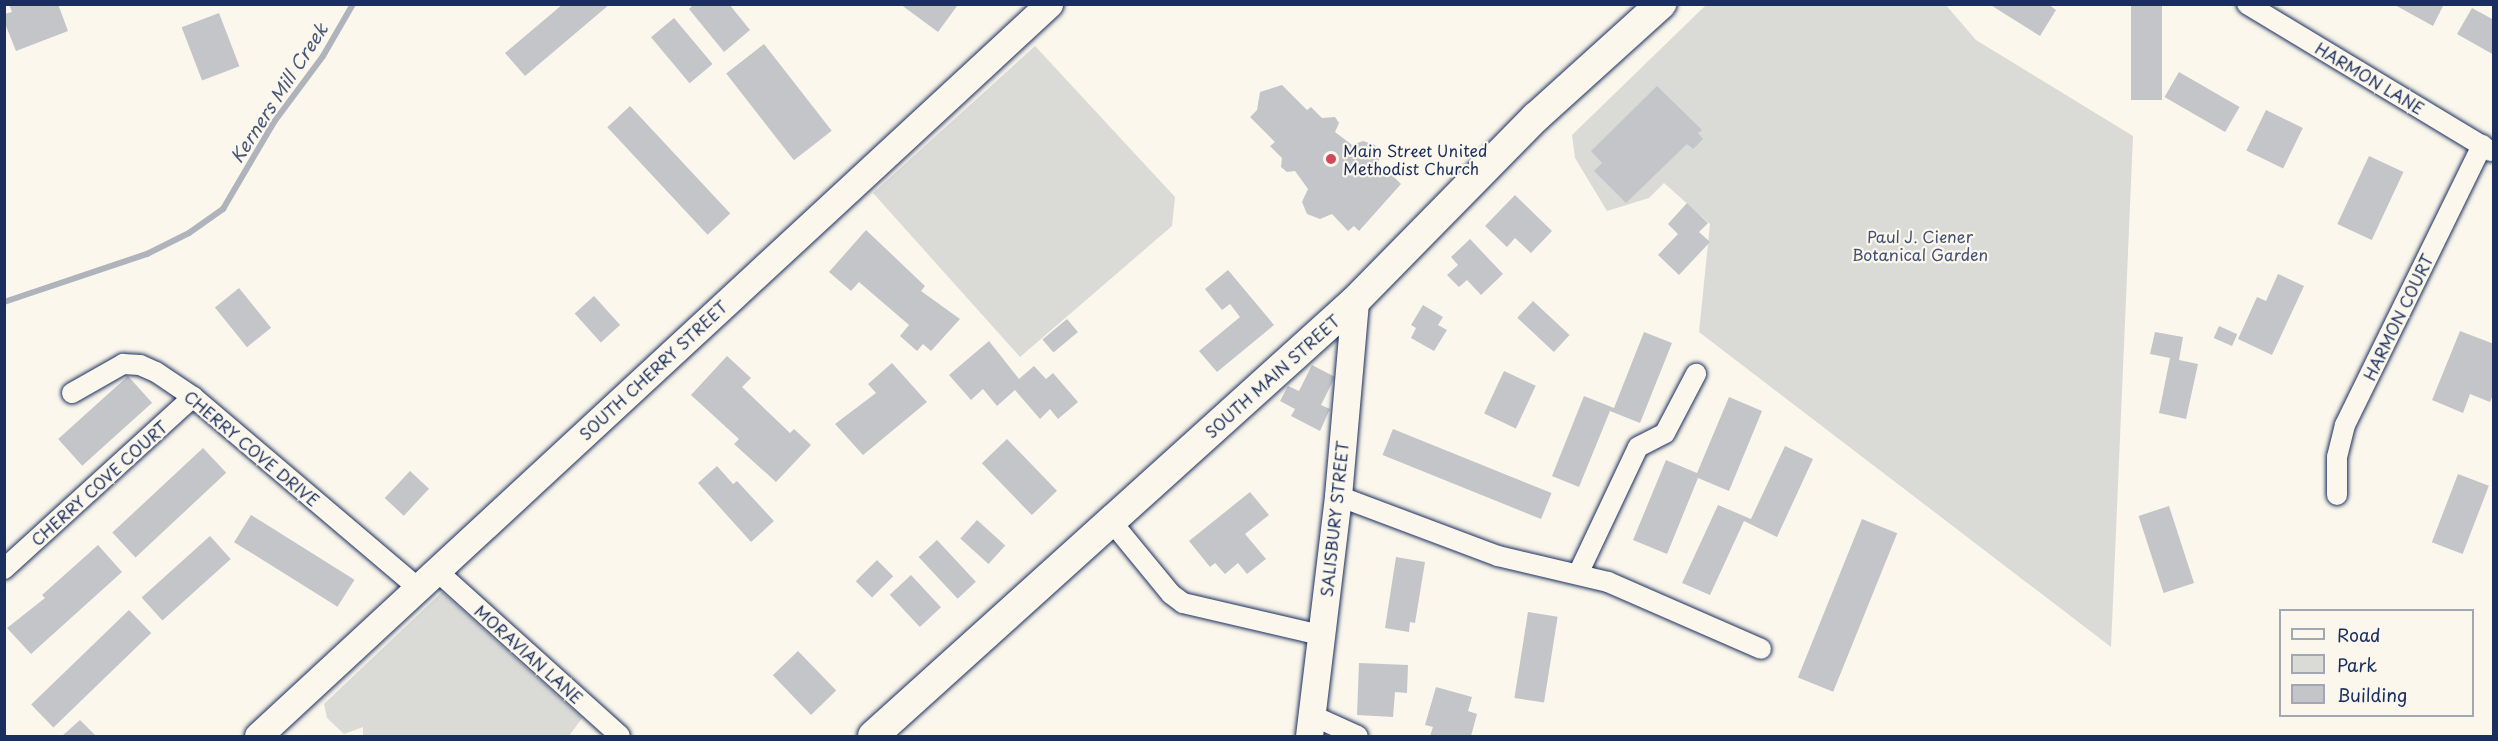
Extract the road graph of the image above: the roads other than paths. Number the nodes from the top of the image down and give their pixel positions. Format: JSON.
{"nodes":[{"id":1,"x":1049,"y":4,"type":"edge"},
{"id":2,"x":2247,"y":4,"type":"edge"},
{"id":3,"x":1651,"y":8,"type":"edge"},
{"id":4,"x":2488,"y":149,"type":"edge"},
{"id":5,"x":1355,"y":301,"type":"junction"},
{"id":6,"x":1696,"y":374,"type":"dead end"},
{"id":7,"x":72,"y":393,"type":"dead end"},
{"id":8,"x":193,"y":397,"type":"junction"},
{"id":9,"x":2337,"y":495,"type":"dead end"},
{"id":10,"x":1338,"y":496,"type":"junction"},
{"id":11,"x":1111,"y":521,"type":"junction"},
{"id":12,"x":4,"y":569,"type":"edge"},
{"id":13,"x":1578,"y":574,"type":"junction"},
{"id":14,"x":428,"y":579,"type":"junction"},
{"id":15,"x":1321,"y":635,"type":"junction"},
{"id":16,"x":1761,"y":649,"type":"dead end"},
{"id":17,"x":1310,"y":726,"type":"edge"},
{"id":18,"x":258,"y":736,"type":"edge"},
{"id":19,"x":620,"y":736,"type":"edge"},
{"id":20,"x":873,"y":736,"type":"edge"},
{"id":21,"x":1358,"y":736,"type":"edge"}],
"edges":[{"from":1,"to":14,"type":"main road","name":"SOUTH CHERRY STREET"},
{"from":2,"to":4,"type":"street","name":"HARMON LANE"},
{"from":3,"to":5,"type":"main road","name":"SOUTH MAIN STREET"},
{"from":4,"to":9,"type":"street","name":"HARMON COURT"},
{"from":5,"to":10,"type":"main road","name":"SALISBURY STREET"},
{"from":5,"to":11,"type":"main road","name":"SOUTH MAIN STREET"},
{"from":6,"to":13,"type":"street"},
{"from":7,"to":8,"type":"street","name":"CHERRY COVE DRIVE"},
{"from":8,"to":12,"type":"street","name":"CHERRY COVE COURT"},
{"from":8,"to":14,"type":"street","name":"CHERRY COVE DRIVE"},
{"from":10,"to":13,"type":"street"},
{"from":10,"to":15,"type":"main road","name":"SALISBURY STREET"},
{"from":11,"to":15,"type":"street"},
{"from":11,"to":20,"type":"main road","name":"SOUTH MAIN STREET"},
{"from":13,"to":16,"type":"street"},
{"from":14,"to":18,"type":"main road","name":"SOUTH CHERRY STREET"},
{"from":14,"to":19,"type":"street","name":"MORAVIAN LANE"},
{"from":15,"to":17,"type":"main road","name":"SALISBURY STREET"},
{"from":17,"to":21,"type":"street"}]}
